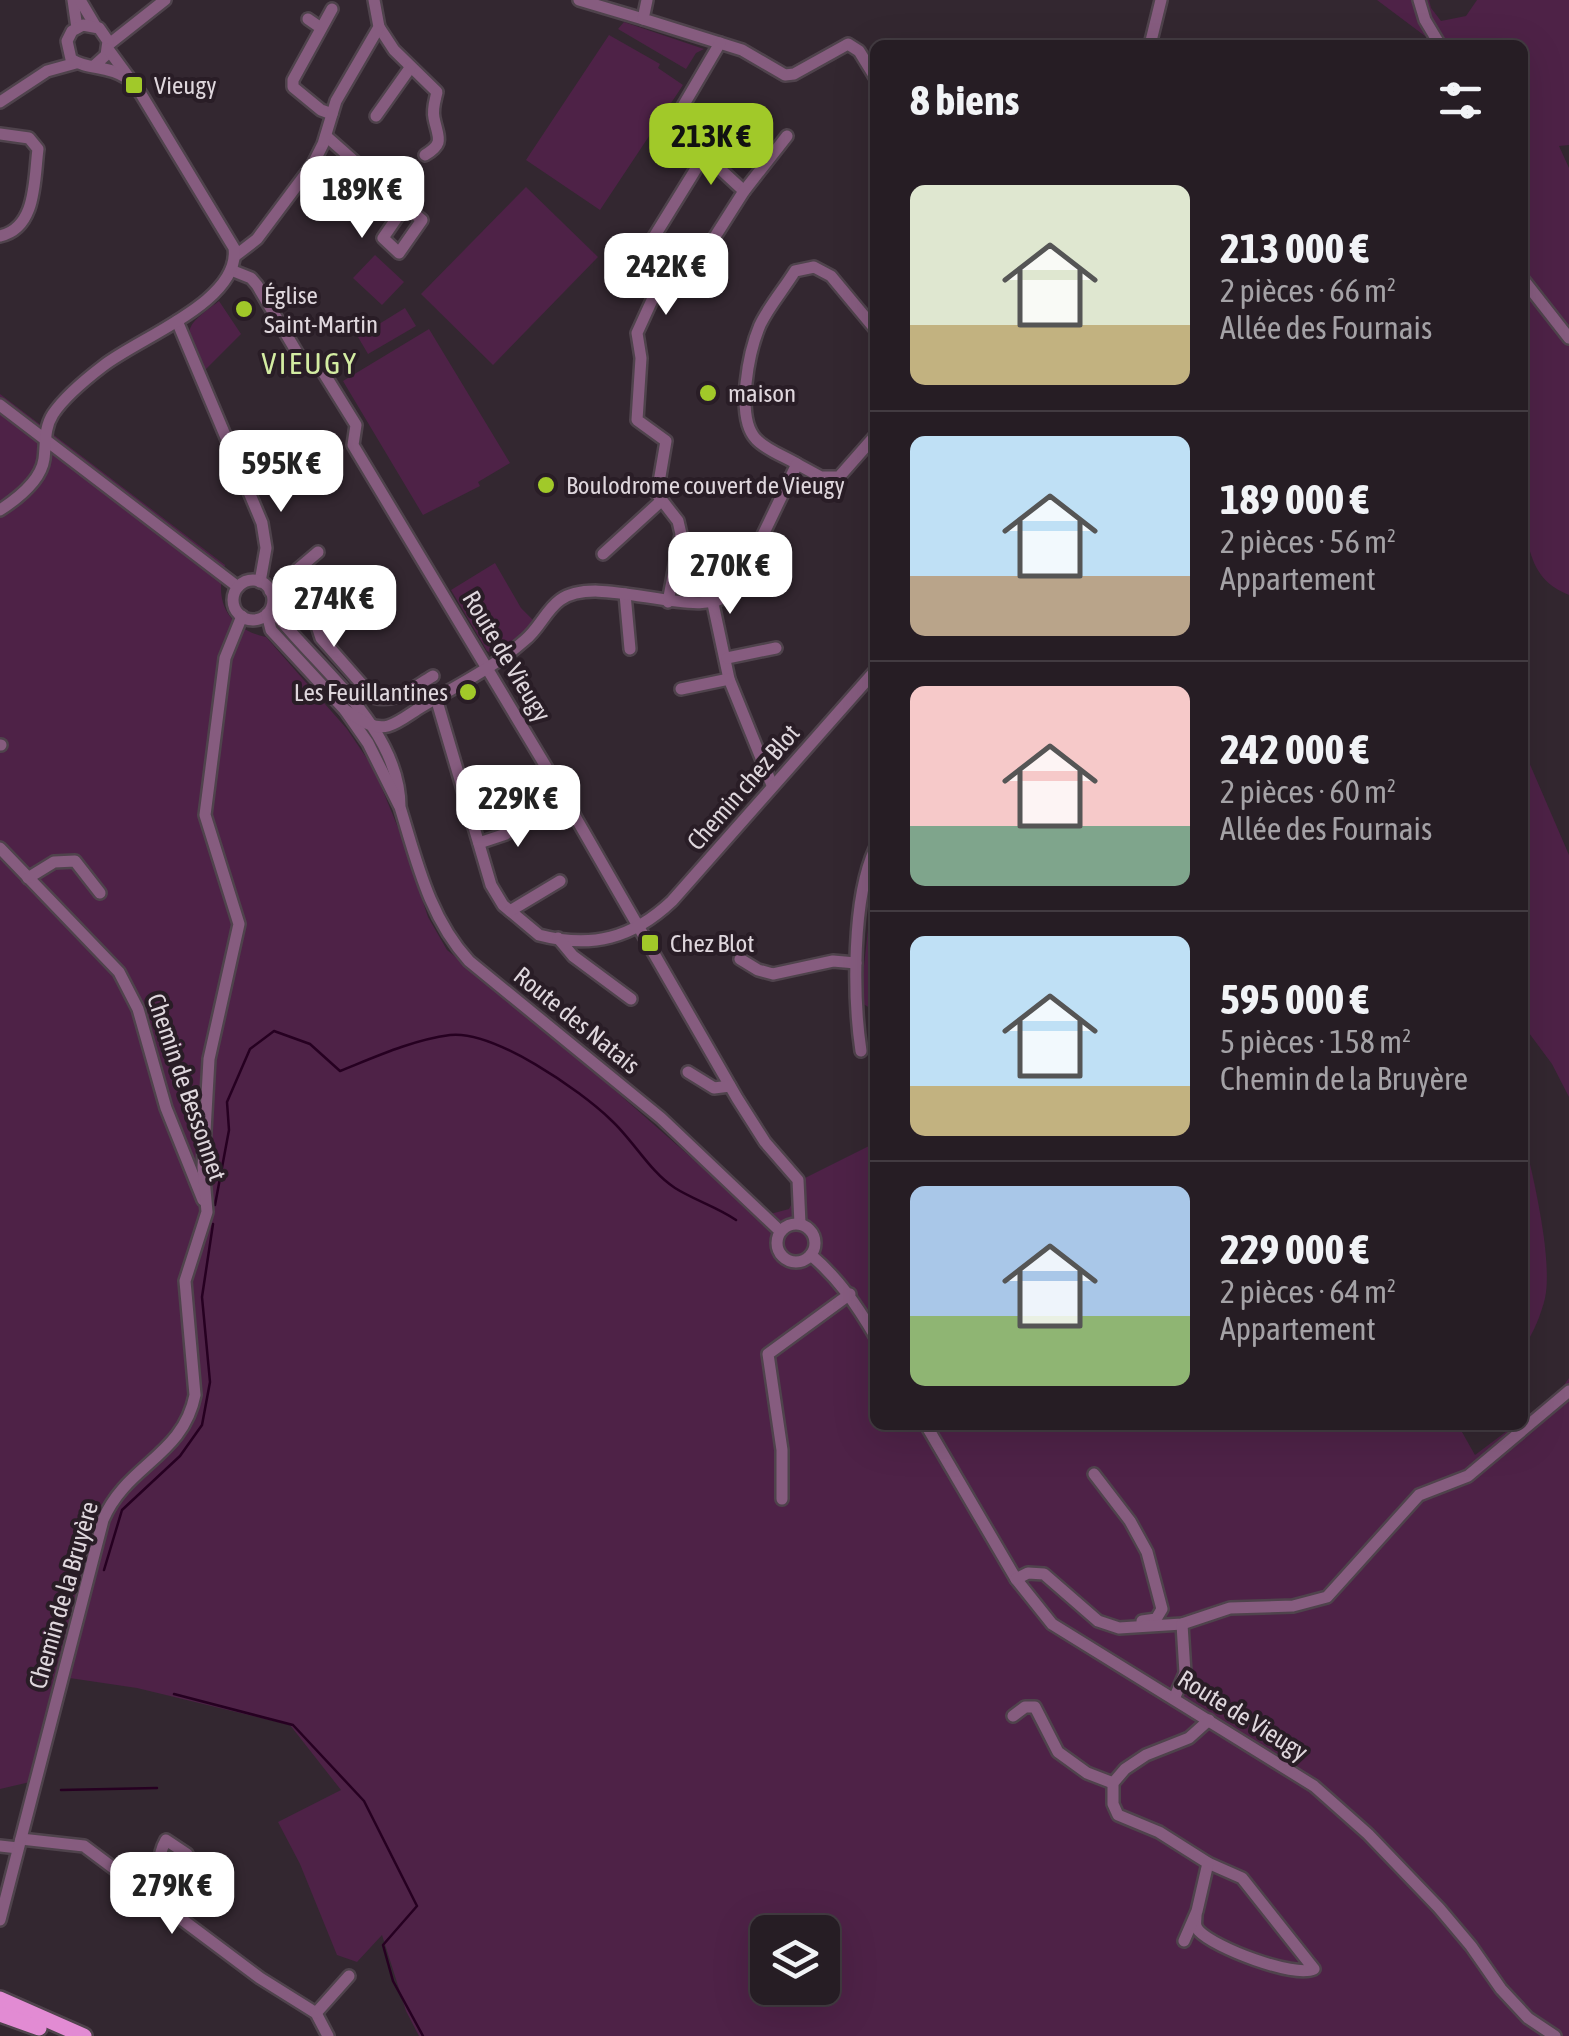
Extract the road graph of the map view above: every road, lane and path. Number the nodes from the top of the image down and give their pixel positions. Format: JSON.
{"nodes":[{"id":1,"x":76,"y":0,"type":"edge"},
{"id":2,"x":165,"y":0,"type":"edge"},
{"id":3,"x":374,"y":0,"type":"edge"},
{"id":4,"x":580,"y":0,"type":"edge"},
{"id":5,"x":647,"y":0,"type":"edge"},
{"id":6,"x":1161,"y":0,"type":"edge"},
{"id":7,"x":1419,"y":0,"type":"edge"},
{"id":8,"x":332,"y":9,"type":"dead end"},
{"id":9,"x":308,"y":18,"type":"dead end"},
{"id":10,"x":643,"y":19,"type":"junction"},
{"id":11,"x":136,"y":22,"type":"junction"},
{"id":12,"x":380,"y":27,"type":"junction"},
{"id":13,"x":77,"y":28,"type":"junction"},
{"id":14,"x":321,"y":28,"type":"junction"},
{"id":15,"x":99,"y":29,"type":"junction"},
{"id":16,"x":1151,"y":40,"type":"edge"},
{"id":17,"x":1437,"y":40,"type":"edge"},
{"id":18,"x":720,"y":43,"type":"junction"},
{"id":19,"x":66,"y":46,"type":"junction"},
{"id":20,"x":108,"y":47,"type":"junction"},
{"id":21,"x":76,"y":63,"type":"junction"},
{"id":22,"x":95,"y":65,"type":"junction"},
{"id":23,"x":410,"y":68,"type":"junction"},
{"id":24,"x":870,"y":68,"type":"edge"},
{"id":25,"x":47,"y":71,"type":"junction"},
{"id":26,"x":132,"y":82,"type":"junction"},
{"id":27,"x":0,"y":102,"type":"edge"},
{"id":28,"x":332,"y":114,"type":"junction"},
{"id":29,"x":376,"y":116,"type":"dead end"},
{"id":30,"x":0,"y":134,"type":"edge"},
{"id":31,"x":326,"y":136,"type":"junction"},
{"id":32,"x":787,"y":136,"type":"dead end"},
{"id":33,"x":705,"y":154,"type":"junction"},
{"id":34,"x":425,"y":155,"type":"dead end"},
{"id":35,"x":744,"y":192,"type":"junction"},
{"id":36,"x":405,"y":206,"type":"dead end"},
{"id":37,"x":0,"y":236,"type":"edge"},
{"id":38,"x":235,"y":256,"type":"junction"},
{"id":39,"x":232,"y":270,"type":"junction"},
{"id":40,"x":1528,"y":286,"type":"edge"},
{"id":41,"x":658,"y":287,"type":"junction"},
{"id":42,"x":177,"y":321,"type":"junction"},
{"id":43,"x":870,"y":323,"type":"edge"},
{"id":44,"x":1569,"y":338,"type":"edge"},
{"id":45,"x":0,"y":406,"type":"edge"},
{"id":46,"x":44,"y":438,"type":"junction"},
{"id":47,"x":870,"y":442,"type":"edge"},
{"id":48,"x":797,"y":464,"type":"junction"},
{"id":49,"x":661,"y":501,"type":"junction"},
{"id":50,"x":0,"y":510,"type":"edge"},
{"id":51,"x":318,"y":552,"type":"dead end"},
{"id":52,"x":603,"y":554,"type":"dead end"},
{"id":53,"x":260,"y":582,"type":"junction"},
{"id":54,"x":302,"y":583,"type":"junction"},
{"id":55,"x":238,"y":588,"type":"junction"},
{"id":56,"x":270,"y":592,"type":"junction"},
{"id":57,"x":624,"y":594,"type":"junction"},
{"id":58,"x":712,"y":600,"type":"junction"},
{"id":59,"x":668,"y":602,"type":"junction"},
{"id":60,"x":267,"y":614,"type":"junction"},
{"id":61,"x":242,"y":616,"type":"junction"},
{"id":62,"x":776,"y":648,"type":"dead end"},
{"id":63,"x":630,"y":649,"type":"dead end"},
{"id":64,"x":727,"y":658,"type":"junction"},
{"id":65,"x":487,"y":666,"type":"junction"},
{"id":66,"x":432,"y":676,"type":"dead end"},
{"id":67,"x":870,"y":677,"type":"edge"},
{"id":68,"x":729,"y":679,"type":"junction"},
{"id":69,"x":681,"y":689,"type":"dead end"},
{"id":70,"x":436,"y":698,"type":"junction"},
{"id":71,"x":345,"y":710,"type":"junction"},
{"id":72,"x":395,"y":722,"type":"junction"},
{"id":73,"x":372,"y":726,"type":"junction"},
{"id":74,"x":392,"y":766,"type":"junction"},
{"id":75,"x":772,"y":785,"type":"junction"},
{"id":76,"x":400,"y":807,"type":"junction"},
{"id":77,"x":518,"y":811,"type":"dead end"},
{"id":78,"x":479,"y":843,"type":"junction"},
{"id":79,"x":0,"y":848,"type":"edge"},
{"id":80,"x":870,"y":864,"type":"edge"},
{"id":81,"x":28,"y":878,"type":"junction"},
{"id":82,"x":560,"y":880,"type":"dead end"},
{"id":83,"x":100,"y":893,"type":"dead end"},
{"id":84,"x":510,"y":911,"type":"junction"},
{"id":85,"x":640,"y":926,"type":"junction"},
{"id":86,"x":558,"y":938,"type":"junction"},
{"id":87,"x":740,"y":959,"type":"dead end"},
{"id":88,"x":856,"y":963,"type":"junction"},
{"id":89,"x":632,"y":999,"type":"dead end"},
{"id":90,"x":861,"y":1051,"type":"dead end"},
{"id":91,"x":688,"y":1072,"type":"dead end"},
{"id":92,"x":730,"y":1086,"type":"junction"},
{"id":93,"x":207,"y":1212,"type":"junction"},
{"id":94,"x":800,"y":1224,"type":"junction"},
{"id":95,"x":780,"y":1231,"type":"junction"},
{"id":96,"x":811,"y":1255,"type":"junction"},
{"id":97,"x":850,"y":1294,"type":"junction"},
{"id":98,"x":870,"y":1328,"type":"edge"},
{"id":99,"x":1569,"y":1392,"type":"edge"},
{"id":100,"x":1528,"y":1426,"type":"edge"},
{"id":101,"x":929,"y":1430,"type":"edge"},
{"id":102,"x":1523,"y":1430,"type":"edge"},
{"id":103,"x":1094,"y":1474,"type":"dead end"},
{"id":104,"x":782,"y":1498,"type":"dead end"},
{"id":105,"x":1016,"y":1579,"type":"junction"},
{"id":106,"x":1182,"y":1624,"type":"junction"},
{"id":107,"x":1108,"y":1626,"type":"junction"},
{"id":108,"x":1174,"y":1699,"type":"junction"},
{"id":109,"x":1013,"y":1716,"type":"dead end"},
{"id":110,"x":1209,"y":1720,"type":"junction"},
{"id":111,"x":1113,"y":1783,"type":"junction"},
{"id":112,"x":19,"y":1844,"type":"junction"},
{"id":113,"x":0,"y":1846,"type":"edge"},
{"id":114,"x":1208,"y":1864,"type":"junction"},
{"id":115,"x":172,"y":1880,"type":"dead end"},
{"id":116,"x":156,"y":1900,"type":"junction"},
{"id":117,"x":1196,"y":1911,"type":"junction"},
{"id":118,"x":0,"y":1920,"type":"edge"},
{"id":119,"x":1184,"y":1941,"type":"dead end"},
{"id":120,"x":349,"y":1976,"type":"dead end"},
{"id":121,"x":0,"y":1998,"type":"edge"},
{"id":122,"x":316,"y":2012,"type":"junction"},
{"id":123,"x":0,"y":2014,"type":"edge"},
{"id":124,"x":60,"y":2036,"type":"edge"},
{"id":125,"x":84,"y":2036,"type":"edge"},
{"id":126,"x":328,"y":2036,"type":"edge"},
{"id":127,"x":1555,"y":2036,"type":"edge"}],
"edges":[{"from":1,"to":13,"type":"street"},
{"from":1,"to":15,"type":"street"},
{"from":2,"to":11,"type":"street"},
{"from":3,"to":12,"type":"street"},
{"from":4,"to":10,"type":"street"},
{"from":5,"to":10,"type":"street"},
{"from":6,"to":16,"type":"street"},
{"from":7,"to":17,"type":"street"},
{"from":8,"to":14,"type":"street"},
{"from":9,"to":14,"type":"street"},
{"from":10,"to":18,"type":"street"},
{"from":11,"to":15,"type":"street"},
{"from":11,"to":20,"type":"street"},
{"from":12,"to":23,"type":"street"},
{"from":12,"to":28,"type":"street"},
{"from":13,"to":15,"type":"street"},
{"from":13,"to":19,"type":"street"},
{"from":14,"to":28,"type":"street"},
{"from":15,"to":20,"type":"street"},
{"from":18,"to":24,"type":"street"},
{"from":18,"to":33,"type":"street"},
{"from":19,"to":21,"type":"street"},
{"from":19,"to":25,"type":"street"},
{"from":20,"to":22,"type":"street"},
{"from":20,"to":26,"type":"street"},
{"from":21,"to":22,"type":"street"},
{"from":21,"to":25,"type":"street"},
{"from":22,"to":26,"type":"street"},
{"from":23,"to":29,"type":"street"},
{"from":23,"to":34,"type":"street"},
{"from":25,"to":27,"type":"street"},
{"from":26,"to":38,"type":"street"},
{"from":28,"to":31,"type":"street"},
{"from":30,"to":37,"type":"street"},
{"from":31,"to":36,"type":"street"},
{"from":31,"to":38,"type":"street"},
{"from":32,"to":35,"type":"street"},
{"from":33,"to":35,"type":"street"},
{"from":33,"to":41,"type":"street"},
{"from":35,"to":41,"type":"street"},
{"from":38,"to":39,"type":"street"},
{"from":39,"to":42,"type":"street"},
{"from":39,"to":65,"type":"street","name":"Route de Vieugy"},
{"from":40,"to":44,"type":"street"},
{"from":41,"to":49,"type":"street"},
{"from":42,"to":46,"type":"street"},
{"from":42,"to":53,"type":"street"},
{"from":43,"to":48,"type":"street"},
{"from":45,"to":46,"type":"street"},
{"from":46,"to":50,"type":"street"},
{"from":46,"to":55,"type":"street"},
{"from":47,"to":48,"type":"street"},
{"from":48,"to":58,"type":"street"},
{"from":49,"to":52,"type":"street"},
{"from":49,"to":59,"type":"street"},
{"from":51,"to":54,"type":"street"},
{"from":53,"to":55,"type":"street"},
{"from":53,"to":56,"type":"street"},
{"from":54,"to":56,"type":"street"},
{"from":54,"to":66,"type":"street"},
{"from":55,"to":61,"type":"street"},
{"from":56,"to":60,"type":"street"},
{"from":57,"to":59,"type":"street"},
{"from":57,"to":63,"type":"street"},
{"from":57,"to":65,"type":"street"},
{"from":58,"to":59,"type":"street"},
{"from":58,"to":64,"type":"street"},
{"from":60,"to":61,"type":"street"},
{"from":60,"to":71,"type":"street","name":"Route des Natais"},
{"from":60,"to":73,"type":"street","name":"Route des Natais"},
{"from":61,"to":93,"type":"street","name":"Chemin de la Bruyère"},
{"from":62,"to":64,"type":"street"},
{"from":64,"to":68,"type":"street"},
{"from":65,"to":70,"type":"street"},
{"from":65,"to":85,"type":"street","name":"Route de Vieugy"},
{"from":67,"to":75,"type":"street","name":"Chemin chez Blot"},
{"from":68,"to":69,"type":"street"},
{"from":68,"to":75,"type":"street"},
{"from":70,"to":72,"type":"street"},
{"from":70,"to":78,"type":"street"},
{"from":71,"to":73,"type":"street"},
{"from":71,"to":76,"type":"street","name":"Route des Natais"},
{"from":72,"to":73,"type":"street"},
{"from":72,"to":74,"type":"street"},
{"from":73,"to":74,"type":"street","name":"Route des Natais"},
{"from":74,"to":76,"type":"street","name":"Route des Natais"},
{"from":75,"to":85,"type":"street","name":"Chemin chez Blot"},
{"from":76,"to":95,"type":"street","name":"Route des Natais"},
{"from":77,"to":78,"type":"street"},
{"from":78,"to":84,"type":"street"},
{"from":79,"to":81,"type":"street","name":"Chemin de Bessonnet"},
{"from":80,"to":88,"type":"street"},
{"from":81,"to":83,"type":"street"},
{"from":81,"to":93,"type":"street","name":"Chemin de Bessonnet"},
{"from":82,"to":84,"type":"street"},
{"from":84,"to":86,"type":"street"},
{"from":85,"to":86,"type":"street"},
{"from":85,"to":92,"type":"street","name":"Route de Vieugy"},
{"from":86,"to":89,"type":"street"},
{"from":87,"to":88,"type":"street"},
{"from":88,"to":90,"type":"street"},
{"from":91,"to":92,"type":"street"},
{"from":92,"to":94,"type":"street","name":"Route de Vieugy"},
{"from":93,"to":112,"type":"street","name":"Chemin de la Bruyère"},
{"from":94,"to":95,"type":"street"},
{"from":94,"to":96,"type":"street","name":"Route de Vieugy"},
{"from":95,"to":96,"type":"street","name":"Route de Vieugy"},
{"from":96,"to":97,"type":"street","name":"Route de Vieugy"},
{"from":97,"to":98,"type":"street","name":"Route de Vieugy"},
{"from":97,"to":104,"type":"street"},
{"from":99,"to":100,"type":"street"},
{"from":101,"to":105,"type":"street","name":"Route de Vieugy"},
{"from":102,"to":106,"type":"street"},
{"from":103,"to":107,"type":"street"},
{"from":105,"to":107,"type":"street"},
{"from":105,"to":108,"type":"street","name":"Route de Vieugy"},
{"from":106,"to":107,"type":"street"},
{"from":106,"to":108,"type":"street"},
{"from":108,"to":110,"type":"street","name":"Route de Vieugy"},
{"from":109,"to":111,"type":"street"},
{"from":110,"to":111,"type":"street"},
{"from":110,"to":127,"type":"street","name":"Route de Vieugy"},
{"from":111,"to":114,"type":"street"},
{"from":112,"to":113,"type":"street"},
{"from":112,"to":116,"type":"street"},
{"from":112,"to":118,"type":"street","name":"Chemin de la Bruyère"},
{"from":114,"to":117,"type":"street"},
{"from":114,"to":117,"type":"street"},
{"from":115,"to":116,"type":"street"},
{"from":116,"to":122,"type":"street"},
{"from":117,"to":119,"type":"street"},
{"from":120,"to":122,"type":"street"},
{"from":121,"to":125,"type":"main road"},
{"from":122,"to":126,"type":"street"},
{"from":123,"to":124,"type":"main road"}]}
